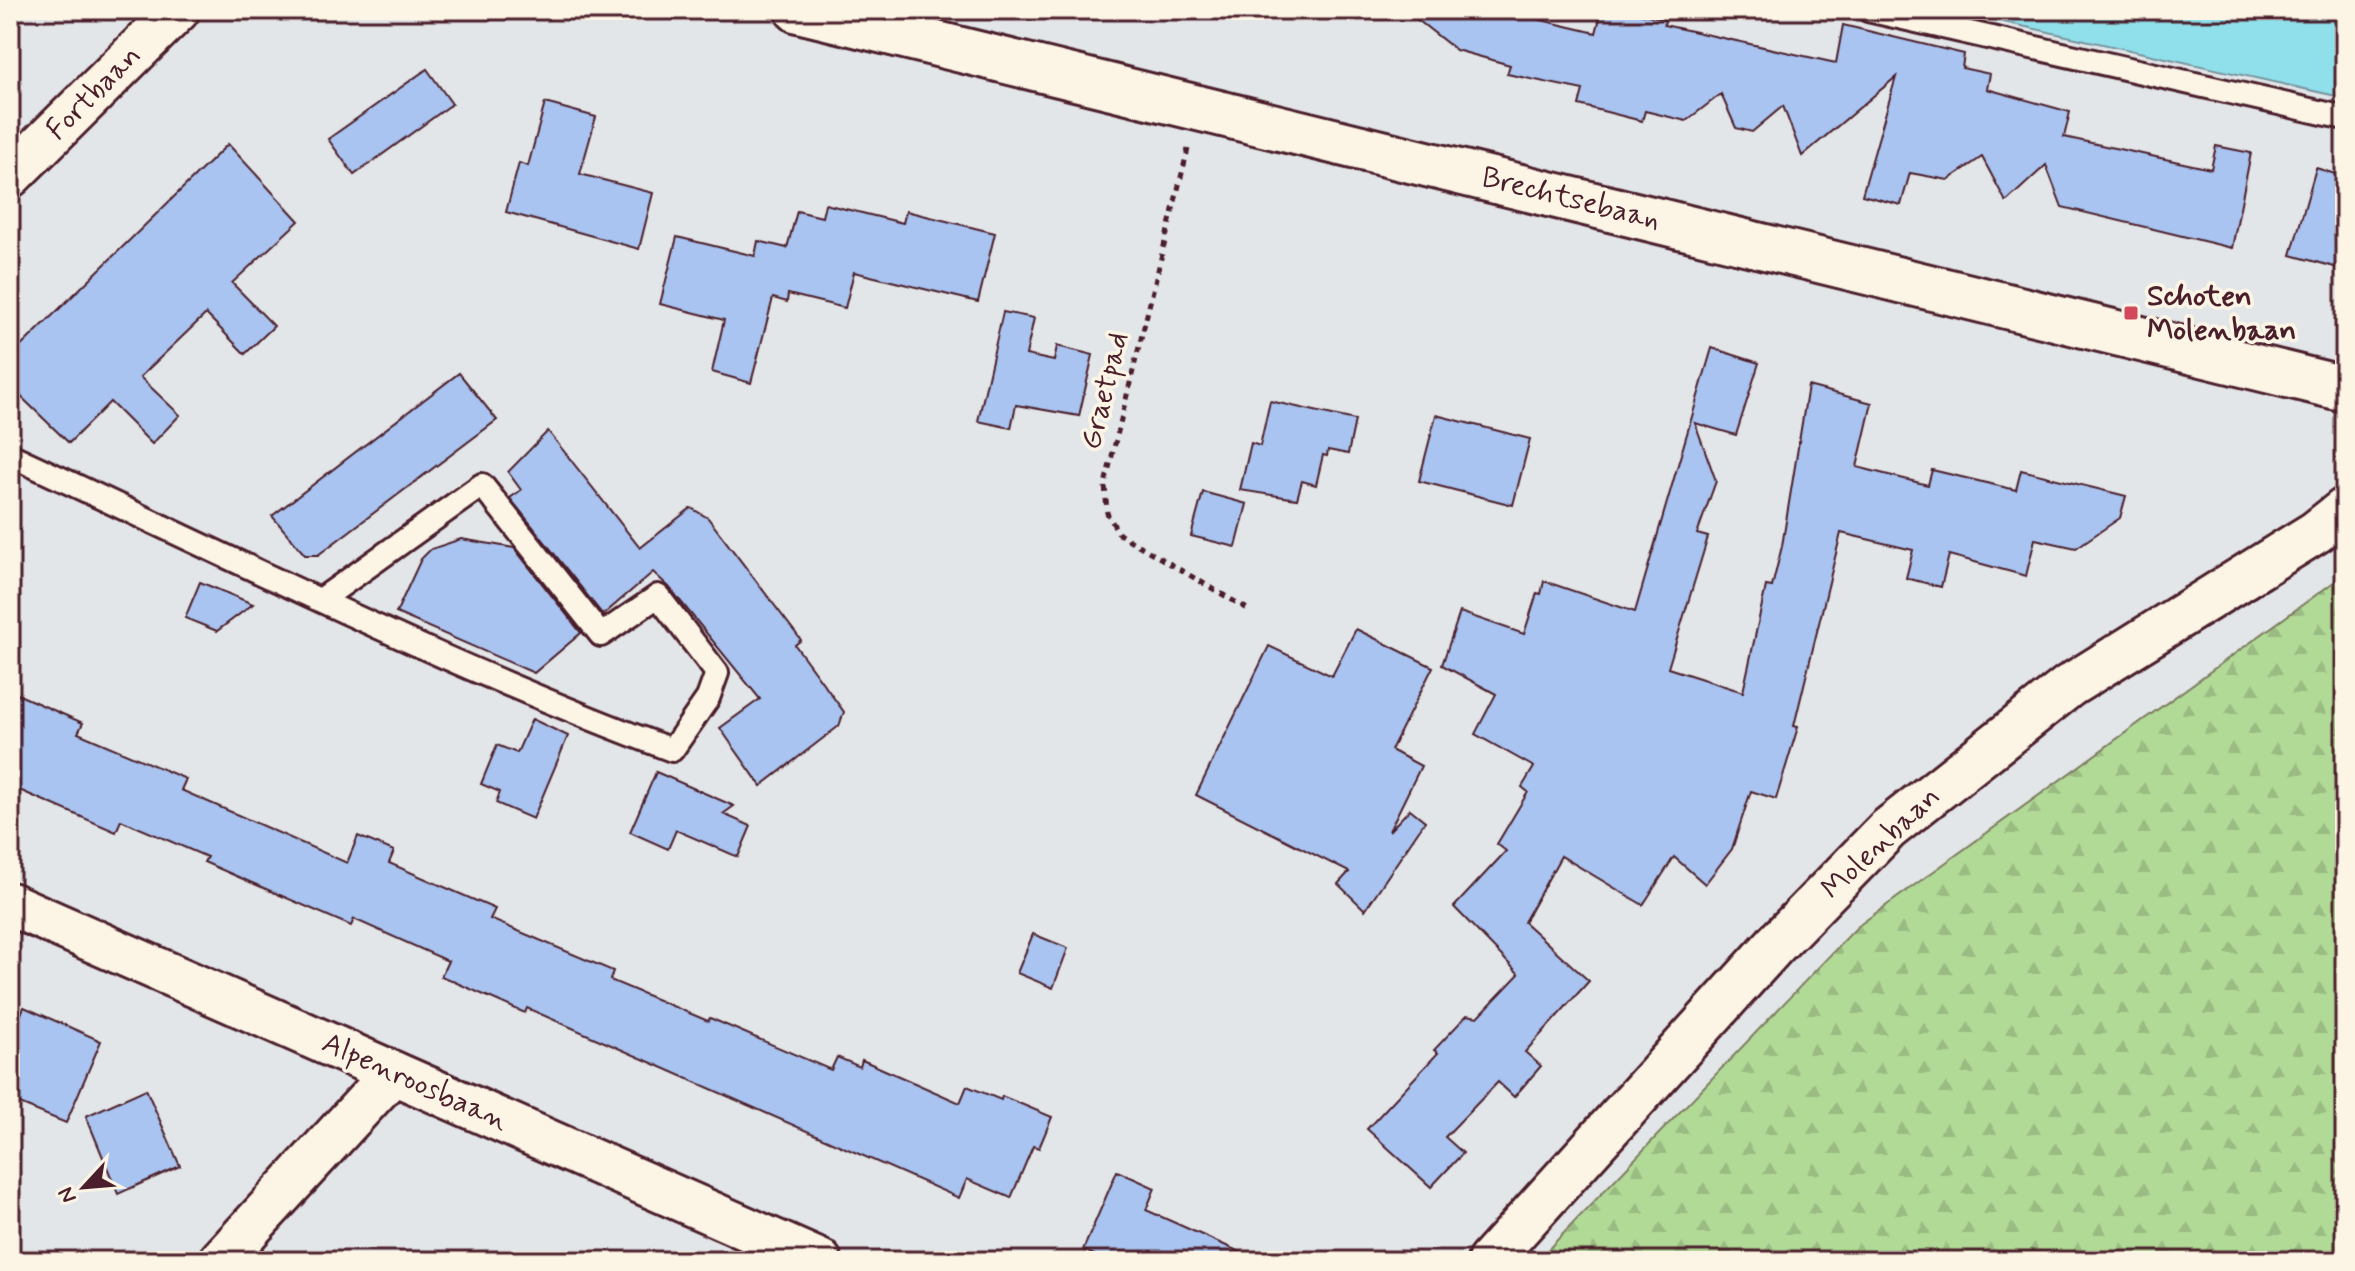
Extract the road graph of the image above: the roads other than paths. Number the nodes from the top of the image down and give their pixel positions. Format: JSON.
{"nodes":[{"id":1,"x":178,"y":10,"type":"edge"},
{"id":2,"x":798,"y":10,"type":"edge"},
{"id":3,"x":1868,"y":10,"type":"edge"},
{"id":4,"x":2345,"y":118,"type":"edge"},
{"id":5,"x":10,"y":176,"type":"edge"},
{"id":6,"x":2345,"y":389,"type":"edge"},
{"id":7,"x":10,"y":455,"type":"edge"},
{"id":8,"x":2345,"y":509,"type":"edge"},
{"id":9,"x":322,"y":599,"type":"junction"},
{"id":10,"x":10,"y":904,"type":"edge"},
{"id":11,"x":393,"y":1073,"type":"junction"},
{"id":12,"x":220,"y":1261,"type":"edge"},
{"id":13,"x":820,"y":1261,"type":"edge"},
{"id":14,"x":1489,"y":1261,"type":"edge"}],
"edges":[{"from":1,"to":5,"type":"street","name":"Fortbaan"},
{"from":2,"to":6,"type":"main road","name":"Brechtsebaan"},
{"from":3,"to":4,"type":"lane"},
{"from":7,"to":9,"type":"lane"},
{"from":8,"to":14,"type":"street","name":"Molenbaan"},
{"from":9,"to":9,"type":"lane"},
{"from":10,"to":11,"type":"street","name":"Alpenroosbaan"},
{"from":11,"to":12,"type":"street"},
{"from":11,"to":13,"type":"street","name":"Alpenroosbaan"}]}
